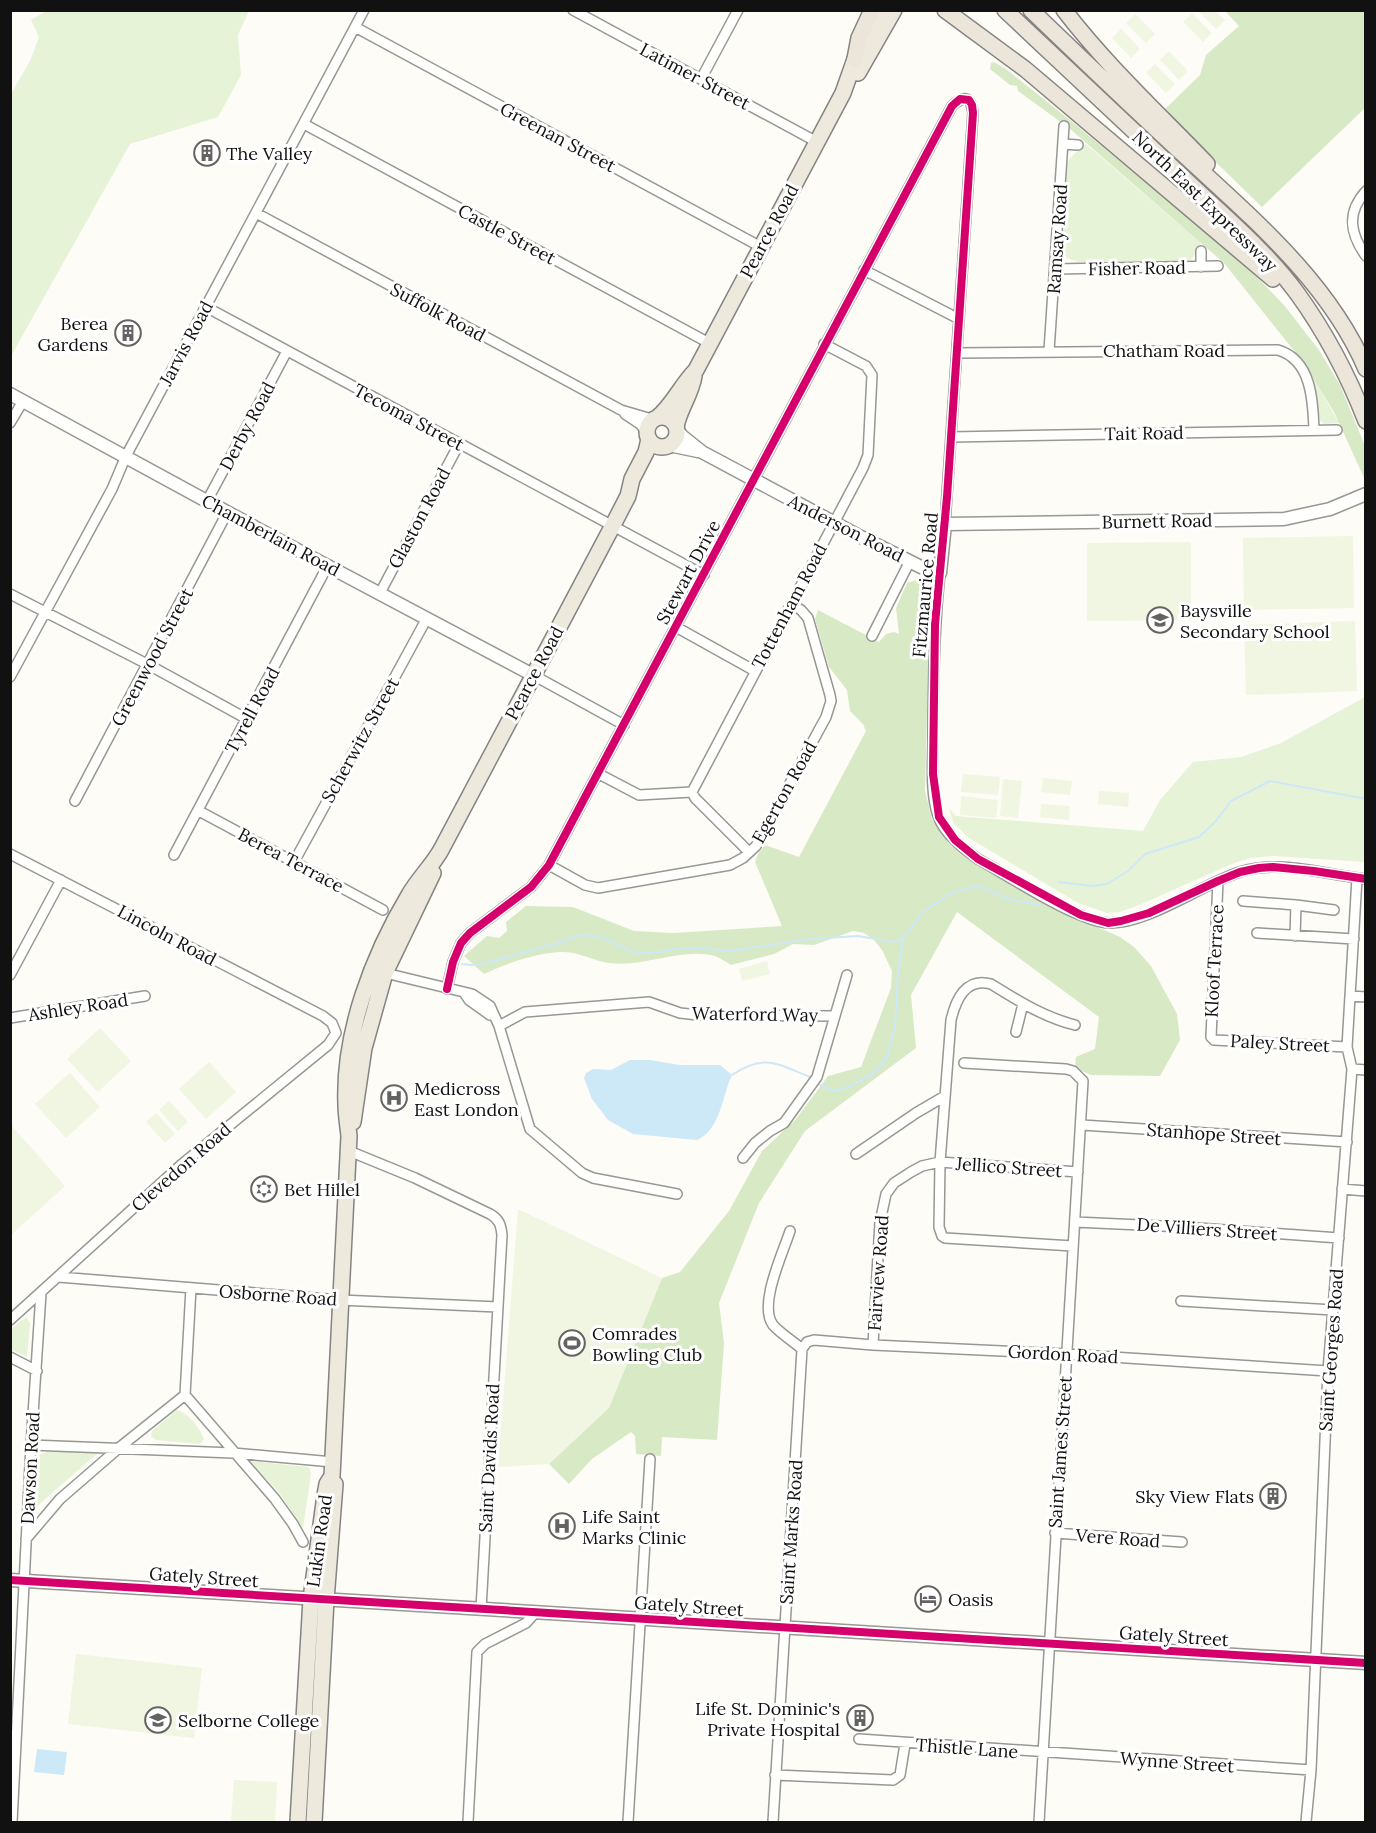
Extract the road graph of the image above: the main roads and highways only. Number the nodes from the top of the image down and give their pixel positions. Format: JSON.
{"nodes":[{"id":1,"x":872,"y":10,"type":"edge"},
{"id":2,"x":880,"y":10,"type":"edge"},
{"id":3,"x":894,"y":10,"type":"edge"},
{"id":4,"x":945,"y":10,"type":"edge"},
{"id":5,"x":1005,"y":10,"type":"edge"},
{"id":6,"x":1031,"y":10,"type":"edge"},
{"id":7,"x":1064,"y":10,"type":"edge"},
{"id":8,"x":855,"y":59,"type":"junction"},
{"id":9,"x":843,"y":93,"type":"junction"},
{"id":10,"x":1252,"y":219,"type":"junction"},
{"id":11,"x":1309,"y":311,"type":"junction"},
{"id":12,"x":1365,"y":369,"type":"edge"},
{"id":13,"x":696,"y":370,"type":"junction"},
{"id":14,"x":656,"y":419,"type":"junction"},
{"id":15,"x":1365,"y":421,"type":"edge"},
{"id":16,"x":676,"y":428,"type":"junction"},
{"id":17,"x":648,"y":436,"type":"junction"},
{"id":18,"x":667,"y":446,"type":"junction"},
{"id":19,"x":628,"y":496,"type":"junction"},
{"id":20,"x":367,"y":1008,"type":"joint"},
{"id":21,"x":332,"y":1469,"type":"junction"},
{"id":22,"x":298,"y":1822,"type":"edge"},
{"id":23,"x":314,"y":1822,"type":"edge"}],
"edges":[{"from":1,"to":8,"type":"highway"},
{"from":2,"to":8,"type":"main road","name":"Pearce Road"},
{"from":3,"to":9,"type":"main road","name":"Pearce Road"},
{"from":4,"to":11,"type":"highway"},
{"from":5,"to":11,"type":"highway","name":"North East Expressway"},
{"from":6,"to":10,"type":"highway","name":"North East Expressway"},
{"from":7,"to":10,"type":"highway"},
{"from":8,"to":9,"type":"main road","name":"Pearce Road"},
{"from":9,"to":13,"type":"main road","name":"Pearce Road"},
{"from":10,"to":12,"type":"highway","name":"North East Expressway"},
{"from":11,"to":15,"type":"highway","name":"North East Expressway"},
{"from":13,"to":14,"type":"main road","name":"Pearce Road"},
{"from":13,"to":16,"type":"main road","name":"Pearce Road"},
{"from":14,"to":16,"type":"main road"},
{"from":14,"to":17,"type":"main road","name":"Pearce Road"},
{"from":16,"to":18,"type":"main road","name":"Pearce Road"},
{"from":17,"to":18,"type":"main road"},
{"from":17,"to":19,"type":"main road","name":"Pearce Road"},
{"from":18,"to":19,"type":"main road","name":"Pearce Road"},
{"from":19,"to":20,"type":"main road","name":"Pearce Road"},
{"from":20,"to":21,"type":"main road","name":"Lukin Road"},
{"from":21,"to":22,"type":"main road","name":"Lukin Road"},
{"from":21,"to":23,"type":"main road","name":"Lukin Road"}]}
